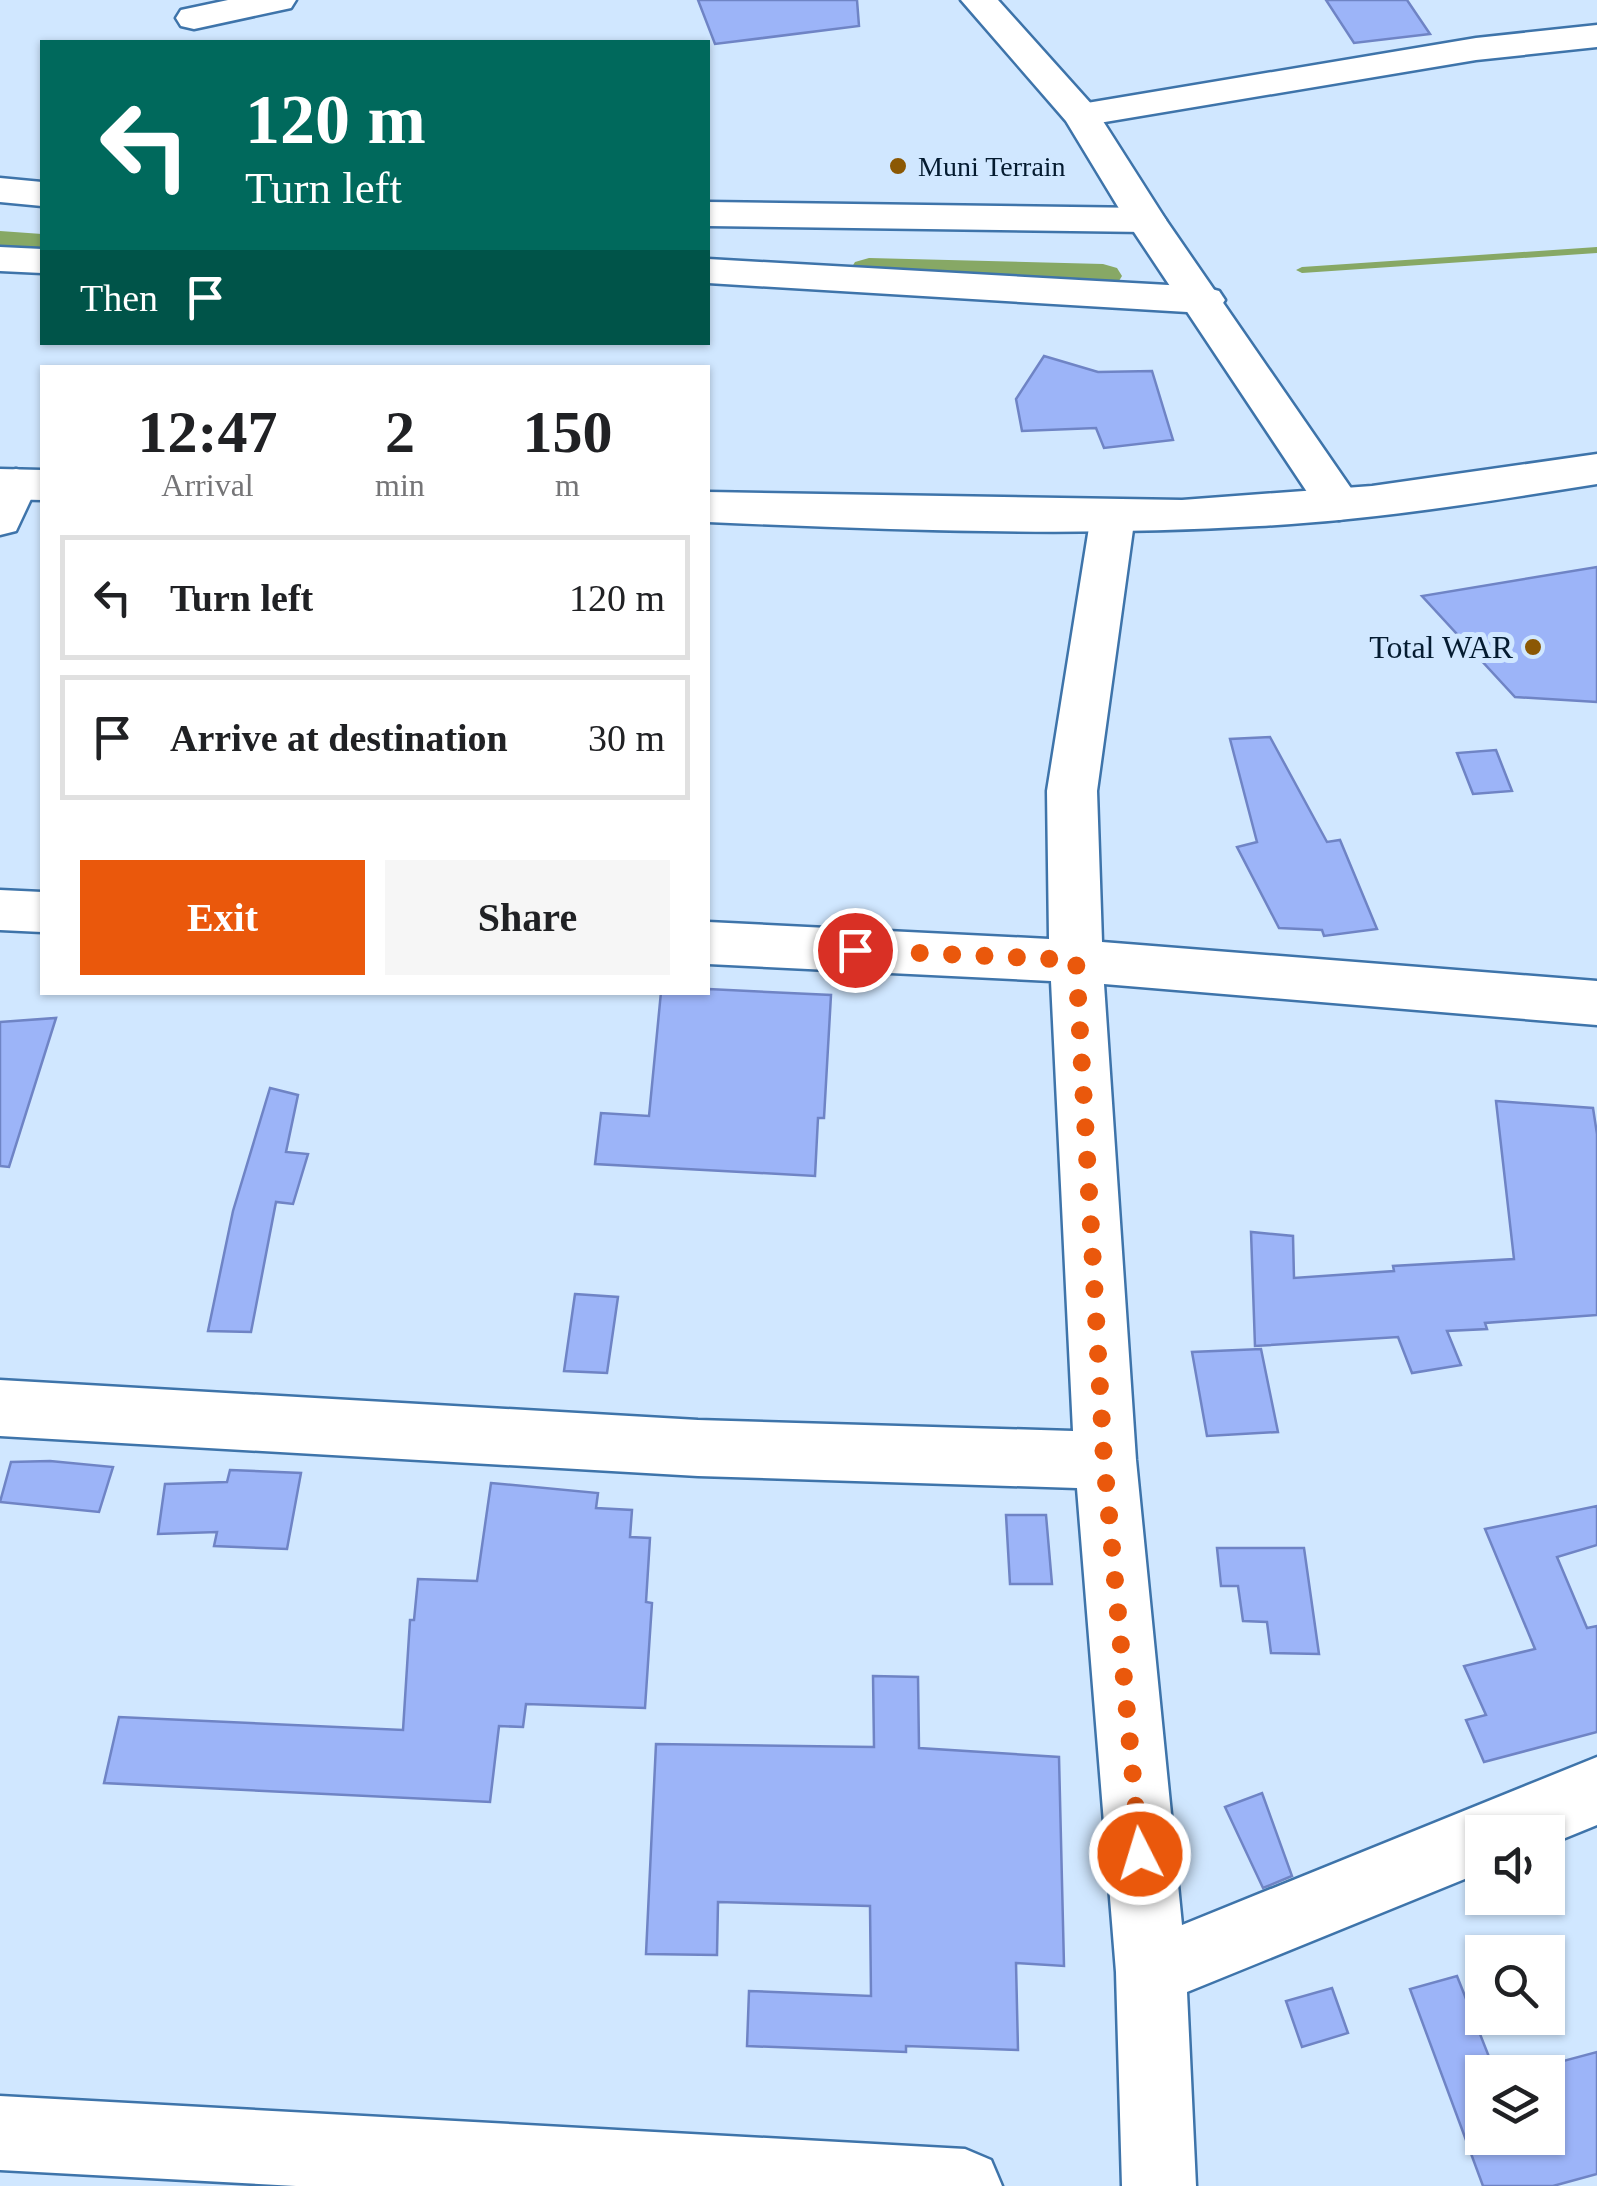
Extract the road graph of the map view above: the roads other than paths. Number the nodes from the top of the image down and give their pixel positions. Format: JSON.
{"nodes":[{"id":1,"x":278,"y":0,"type":"edge"},
{"id":2,"x":978,"y":0,"type":"edge"},
{"id":3,"x":195,"y":20,"type":"edge"},
{"id":4,"x":1597,"y":36,"type":"edge"},
{"id":5,"x":1081,"y":115,"type":"junction"},
{"id":6,"x":0,"y":190,"type":"edge"},
{"id":7,"x":40,"y":194,"type":"edge"},
{"id":8,"x":710,"y":214,"type":"edge"},
{"id":9,"x":1146,"y":220,"type":"junction"},
{"id":10,"x":0,"y":259,"type":"edge"},
{"id":11,"x":40,"y":261,"type":"edge"},
{"id":12,"x":710,"y":271,"type":"edge"},
{"id":13,"x":1204,"y":300,"type":"junction"},
{"id":14,"x":1597,"y":469,"type":"edge"},
{"id":15,"x":1338,"y":505,"type":"junction"},
{"id":16,"x":710,"y":507,"type":"edge"},
{"id":17,"x":1113,"y":515,"type":"junction"},
{"id":18,"x":0,"y":910,"type":"edge"},
{"id":19,"x":40,"y":912,"type":"edge"},
{"id":20,"x":710,"y":943,"type":"edge"},
{"id":21,"x":1076,"y":960,"type":"junction"},
{"id":22,"x":1597,"y":1004,"type":"edge"},
{"id":23,"x":0,"y":1408,"type":"edge"},
{"id":24,"x":1104,"y":1460,"type":"junction"},
{"id":25,"x":1597,"y":1791,"type":"edge"},
{"id":26,"x":1537,"y":1815,"type":"edge"},
{"id":27,"x":1465,"y":1845,"type":"edge"},
{"id":28,"x":1151,"y":1972,"type":"junction"},
{"id":29,"x":0,"y":2133,"type":"edge"},
{"id":30,"x":965,"y":2186,"type":"edge"},
{"id":31,"x":1159,"y":2186,"type":"edge"}],
"edges":[{"from":1,"to":3,"type":"main road"},
{"from":2,"to":5,"type":"main road"},
{"from":4,"to":5,"type":"main road"},
{"from":5,"to":9,"type":"main road"},
{"from":6,"to":7,"type":"main road"},
{"from":8,"to":9,"type":"main road"},
{"from":9,"to":13,"type":"main road"},
{"from":10,"to":11,"type":"main road"},
{"from":12,"to":13,"type":"main road"},
{"from":13,"to":15,"type":"main road"},
{"from":14,"to":15,"type":"main road"},
{"from":15,"to":17,"type":"main road"},
{"from":16,"to":17,"type":"main road"},
{"from":17,"to":21,"type":"main road"},
{"from":18,"to":19,"type":"main road"},
{"from":20,"to":21,"type":"main road"},
{"from":21,"to":22,"type":"main road"},
{"from":21,"to":24,"type":"main road"},
{"from":23,"to":24,"type":"main road"},
{"from":24,"to":28,"type":"main road"},
{"from":25,"to":26,"type":"main road"},
{"from":27,"to":28,"type":"main road"},
{"from":28,"to":31,"type":"main road"},
{"from":29,"to":30,"type":"main road"}]}
